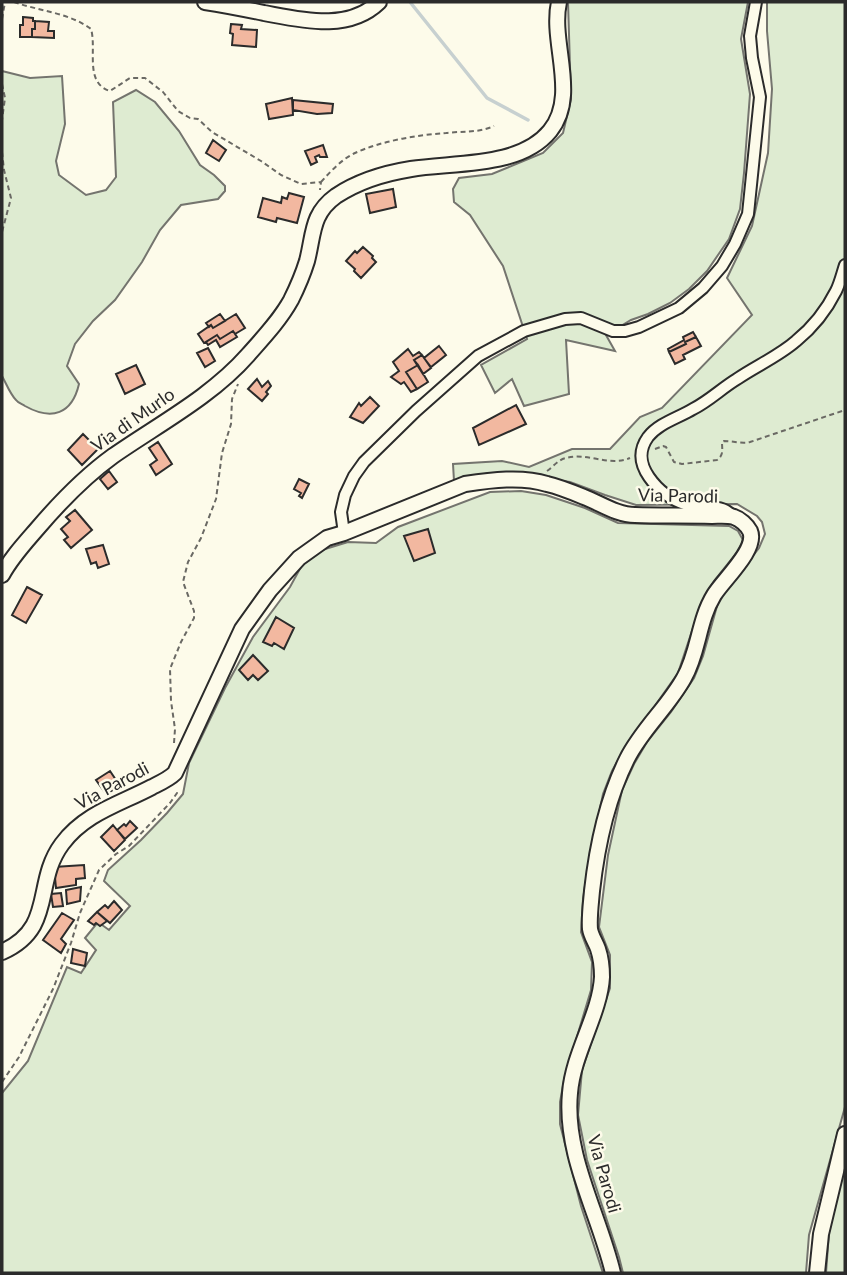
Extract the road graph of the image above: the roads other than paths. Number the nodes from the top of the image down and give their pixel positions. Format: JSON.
{"nodes":[{"id":1,"x":205,"y":2,"type":"edge"},
{"id":2,"x":379,"y":2,"type":"edge"},
{"id":3,"x":559,"y":2,"type":"edge"},
{"id":4,"x":756,"y":2,"type":"edge"},
{"id":5,"x":845,"y":265,"type":"edge"},
{"id":6,"x":732,"y":516,"type":"junction"},
{"id":7,"x":344,"y":533,"type":"junction"},
{"id":8,"x":2,"y":575,"type":"edge"},
{"id":9,"x":2,"y":953,"type":"edge"},
{"id":10,"x":845,"y":1134,"type":"edge"},
{"id":11,"x":613,"y":1273,"type":"edge"},
{"id":12,"x":817,"y":1273,"type":"edge"}],
"edges":[{"from":1,"to":2,"type":"street"},
{"from":3,"to":8,"type":"street","name":"Via di Murlo"},
{"from":4,"to":7,"type":"street"},
{"from":5,"to":6,"type":"street"},
{"from":6,"to":7,"type":"street","name":"Via Parodi"},
{"from":6,"to":11,"type":"street","name":"Via Parodi"},
{"from":7,"to":9,"type":"street","name":"Via Parodi"},
{"from":10,"to":12,"type":"street"}]}
